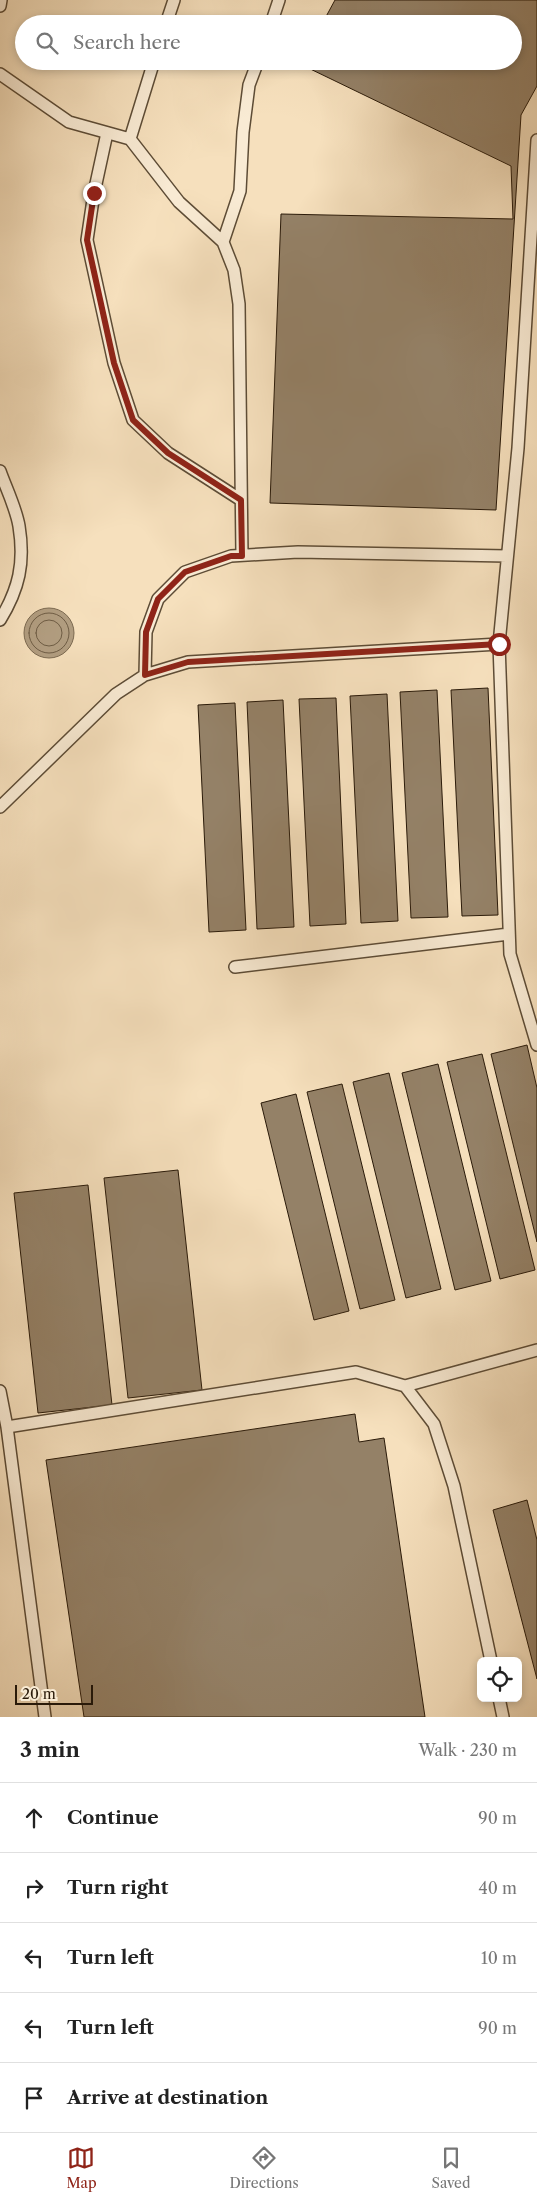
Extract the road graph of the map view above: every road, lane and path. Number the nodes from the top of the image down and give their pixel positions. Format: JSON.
{"nodes":[{"id":1,"x":1,"y":0,"type":"edge"},
{"id":2,"x":174,"y":0,"type":"edge"},
{"id":3,"x":279,"y":0,"type":"edge"},
{"id":4,"x":0,"y":6,"type":"edge"},
{"id":5,"x":169,"y":15,"type":"edge"},
{"id":6,"x":274,"y":15,"type":"edge"},
{"id":7,"x":151,"y":70,"type":"edge"},
{"id":8,"x":255,"y":70,"type":"edge"},
{"id":9,"x":0,"y":74,"type":"edge"},
{"id":10,"x":107,"y":133,"type":"junction"},
{"id":11,"x":130,"y":139,"type":"junction"},
{"id":12,"x":537,"y":140,"type":"edge"},
{"id":13,"x":223,"y":242,"type":"junction"},
{"id":14,"x":0,"y":471,"type":"edge"},
{"id":15,"x":241,"y":500,"type":"junction"},
{"id":16,"x":242,"y":556,"type":"junction"},
{"id":17,"x":508,"y":556,"type":"junction"},
{"id":18,"x":0,"y":620,"type":"edge"},
{"id":19,"x":499,"y":644,"type":"junction"},
{"id":20,"x":145,"y":675,"type":"junction"},
{"id":21,"x":0,"y":807,"type":"edge"},
{"id":22,"x":509,"y":934,"type":"junction"},
{"id":23,"x":235,"y":967,"type":"dead end"},
{"id":24,"x":537,"y":1045,"type":"edge"},
{"id":25,"x":537,"y":1350,"type":"edge"},
{"id":26,"x":405,"y":1386,"type":"junction"},
{"id":27,"x":0,"y":1391,"type":"edge"},
{"id":28,"x":6,"y":1427,"type":"junction"},
{"id":29,"x":490,"y":1657,"type":"edge"},
{"id":30,"x":500,"y":1702,"type":"edge"},
{"id":31,"x":45,"y":1717,"type":"edge"},
{"id":32,"x":503,"y":1717,"type":"edge"}],
"edges":[{"from":1,"to":4,"type":"lane"},
{"from":2,"to":5,"type":"lane"},
{"from":3,"to":6,"type":"lane"},
{"from":7,"to":11,"type":"lane"},
{"from":8,"to":13,"type":"lane"},
{"from":9,"to":10,"type":"lane"},
{"from":10,"to":11,"type":"lane"},
{"from":10,"to":15,"type":"lane"},
{"from":11,"to":13,"type":"lane"},
{"from":12,"to":17,"type":"lane"},
{"from":13,"to":15,"type":"lane"},
{"from":14,"to":18,"type":"lane"},
{"from":15,"to":16,"type":"lane"},
{"from":16,"to":17,"type":"lane"},
{"from":16,"to":20,"type":"lane"},
{"from":17,"to":19,"type":"lane"},
{"from":19,"to":20,"type":"lane"},
{"from":19,"to":22,"type":"lane"},
{"from":20,"to":21,"type":"lane"},
{"from":22,"to":23,"type":"lane"},
{"from":22,"to":24,"type":"lane"},
{"from":25,"to":26,"type":"lane"},
{"from":26,"to":28,"type":"lane"},
{"from":26,"to":29,"type":"lane"},
{"from":27,"to":28,"type":"lane"},
{"from":28,"to":31,"type":"lane"},
{"from":30,"to":32,"type":"lane"}]}
